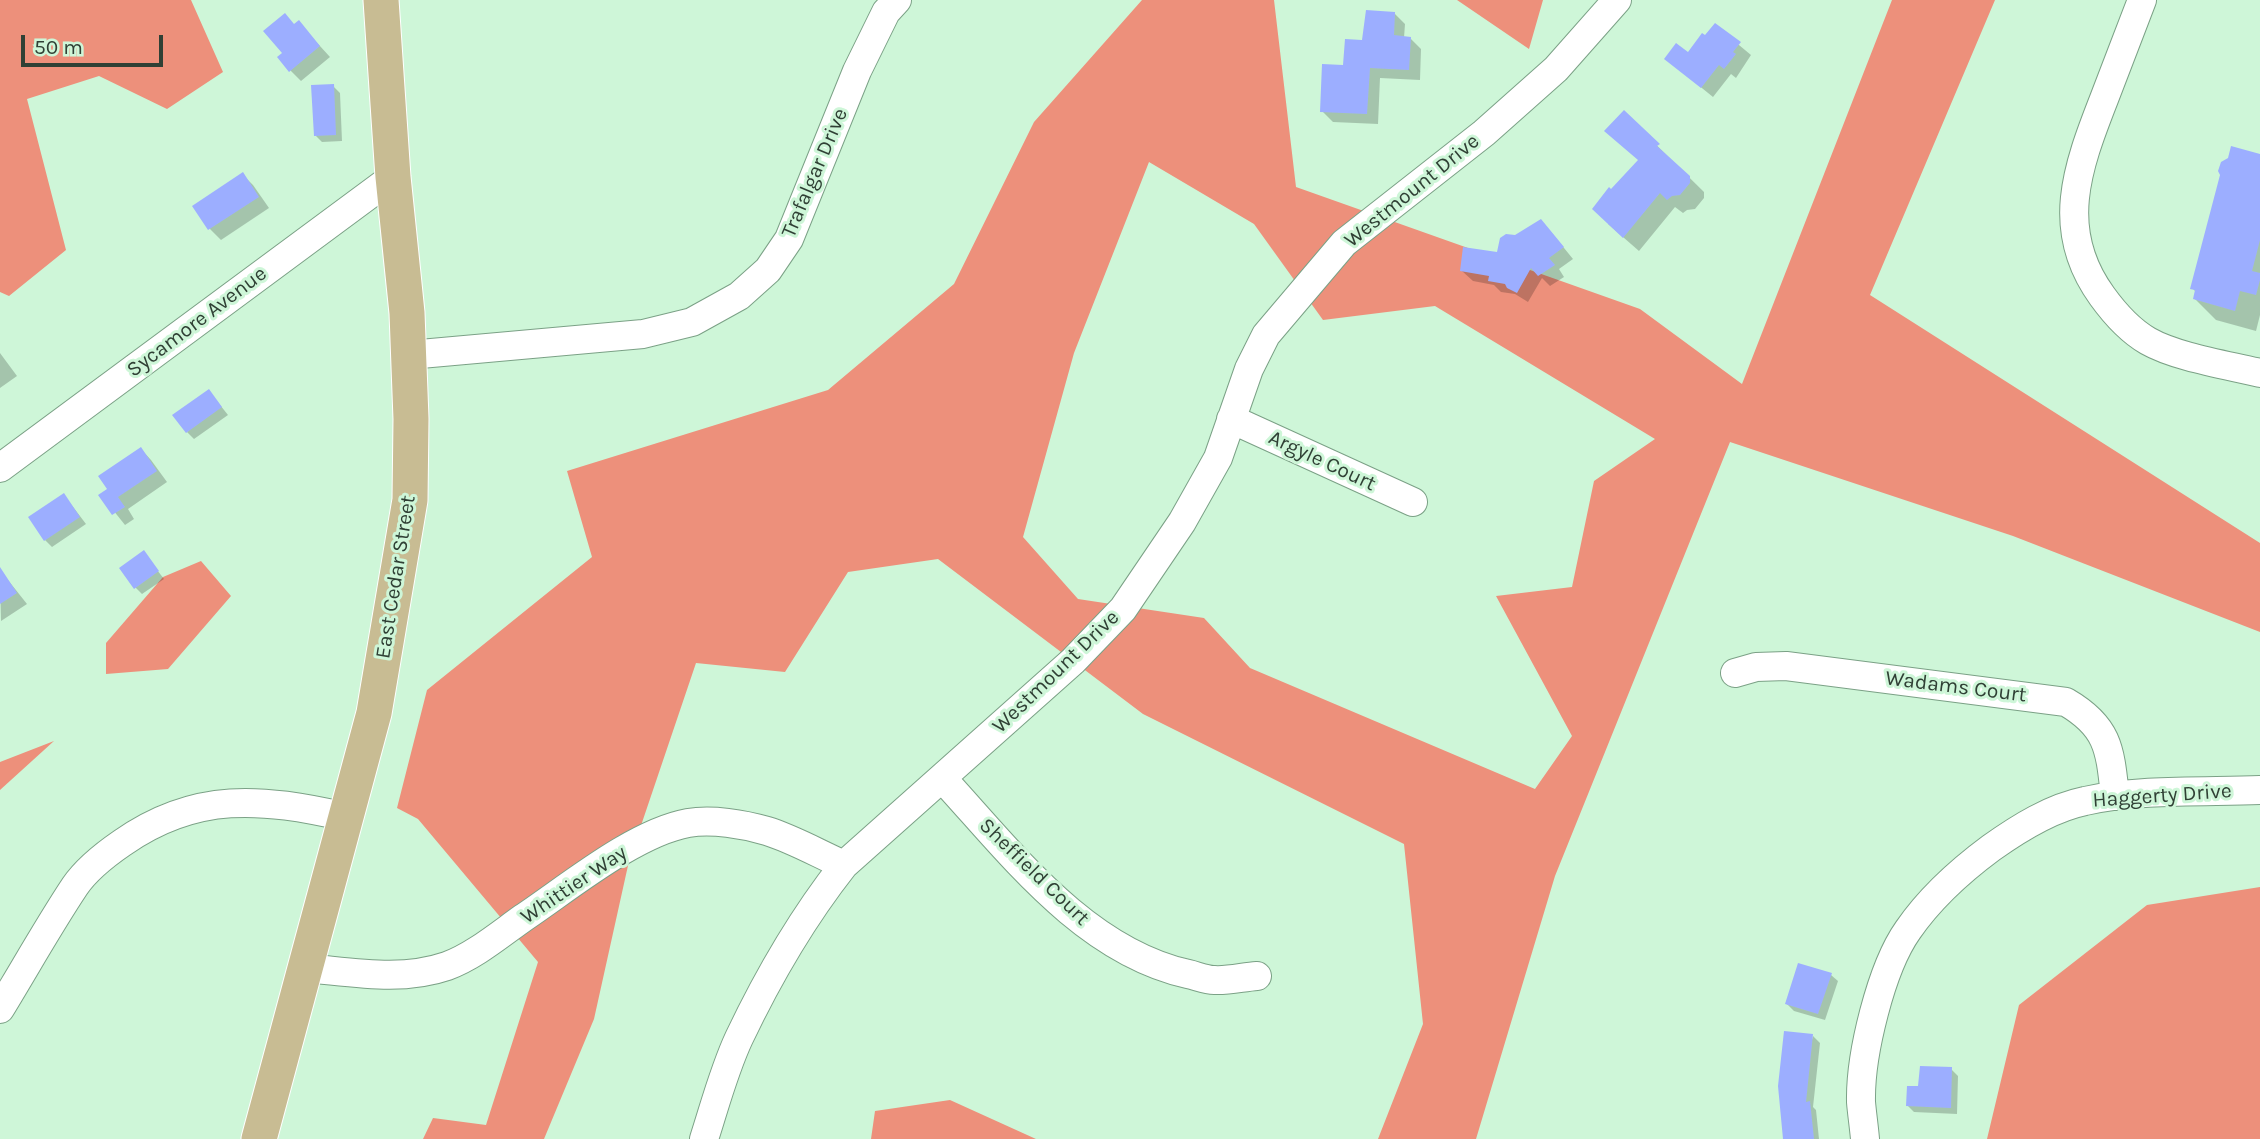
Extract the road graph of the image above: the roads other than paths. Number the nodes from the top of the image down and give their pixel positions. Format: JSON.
{"nodes":[{"id":1,"x":381,"y":0,"type":"edge"},
{"id":2,"x":897,"y":0,"type":"edge"},
{"id":3,"x":1616,"y":0,"type":"edge"},
{"id":4,"x":2142,"y":0,"type":"edge"},
{"id":5,"x":393,"y":177,"type":"junction"},
{"id":6,"x":409,"y":355,"type":"junction"},
{"id":7,"x":2260,"y":373,"type":"edge"},
{"id":8,"x":1231,"y":419,"type":"junction"},
{"id":9,"x":0,"y":468,"type":"edge"},
{"id":10,"x":1413,"y":502,"type":"dead end"},
{"id":11,"x":1735,"y":673,"type":"dead end"},
{"id":12,"x":942,"y":778,"type":"junction"},
{"id":13,"x":2260,"y":790,"type":"edge"},
{"id":14,"x":2115,"y":796,"type":"junction"},
{"id":15,"x":346,"y":817,"type":"junction"},
{"id":16,"x":845,"y":865,"type":"junction"},
{"id":17,"x":304,"y":968,"type":"junction"},
{"id":18,"x":1257,"y":976,"type":"dead end"},
{"id":19,"x":0,"y":1009,"type":"edge"},
{"id":20,"x":259,"y":1139,"type":"edge"},
{"id":21,"x":705,"y":1139,"type":"edge"},
{"id":22,"x":1865,"y":1139,"type":"edge"}],
"edges":[{"from":1,"to":5,"type":"main road","name":"East Cedar Street"},
{"from":2,"to":6,"type":"street","name":"Trafalgar Drive"},
{"from":3,"to":8,"type":"street","name":"Westmount Drive"},
{"from":4,"to":7,"type":"street"},
{"from":5,"to":6,"type":"main road","name":"East Cedar Street"},
{"from":5,"to":9,"type":"street","name":"Sycamore Avenue"},
{"from":6,"to":15,"type":"main road","name":"East Cedar Street"},
{"from":8,"to":10,"type":"street","name":"Argyle Court"},
{"from":8,"to":12,"type":"street","name":"Westmount Drive"},
{"from":11,"to":14,"type":"street","name":"Wadams Court"},
{"from":12,"to":16,"type":"street","name":"Westmount Drive"},
{"from":12,"to":18,"type":"street","name":"Sheffield Court"},
{"from":13,"to":14,"type":"street","name":"Haggerty Drive"},
{"from":14,"to":22,"type":"street","name":"Haggerty Drive"},
{"from":15,"to":17,"type":"main road","name":"East Cedar Street"},
{"from":15,"to":19,"type":"street"},
{"from":16,"to":17,"type":"street","name":"Whittier Way"},
{"from":16,"to":21,"type":"street","name":"Westmount Drive"},
{"from":17,"to":20,"type":"main road","name":"East Cedar Street"}]}
